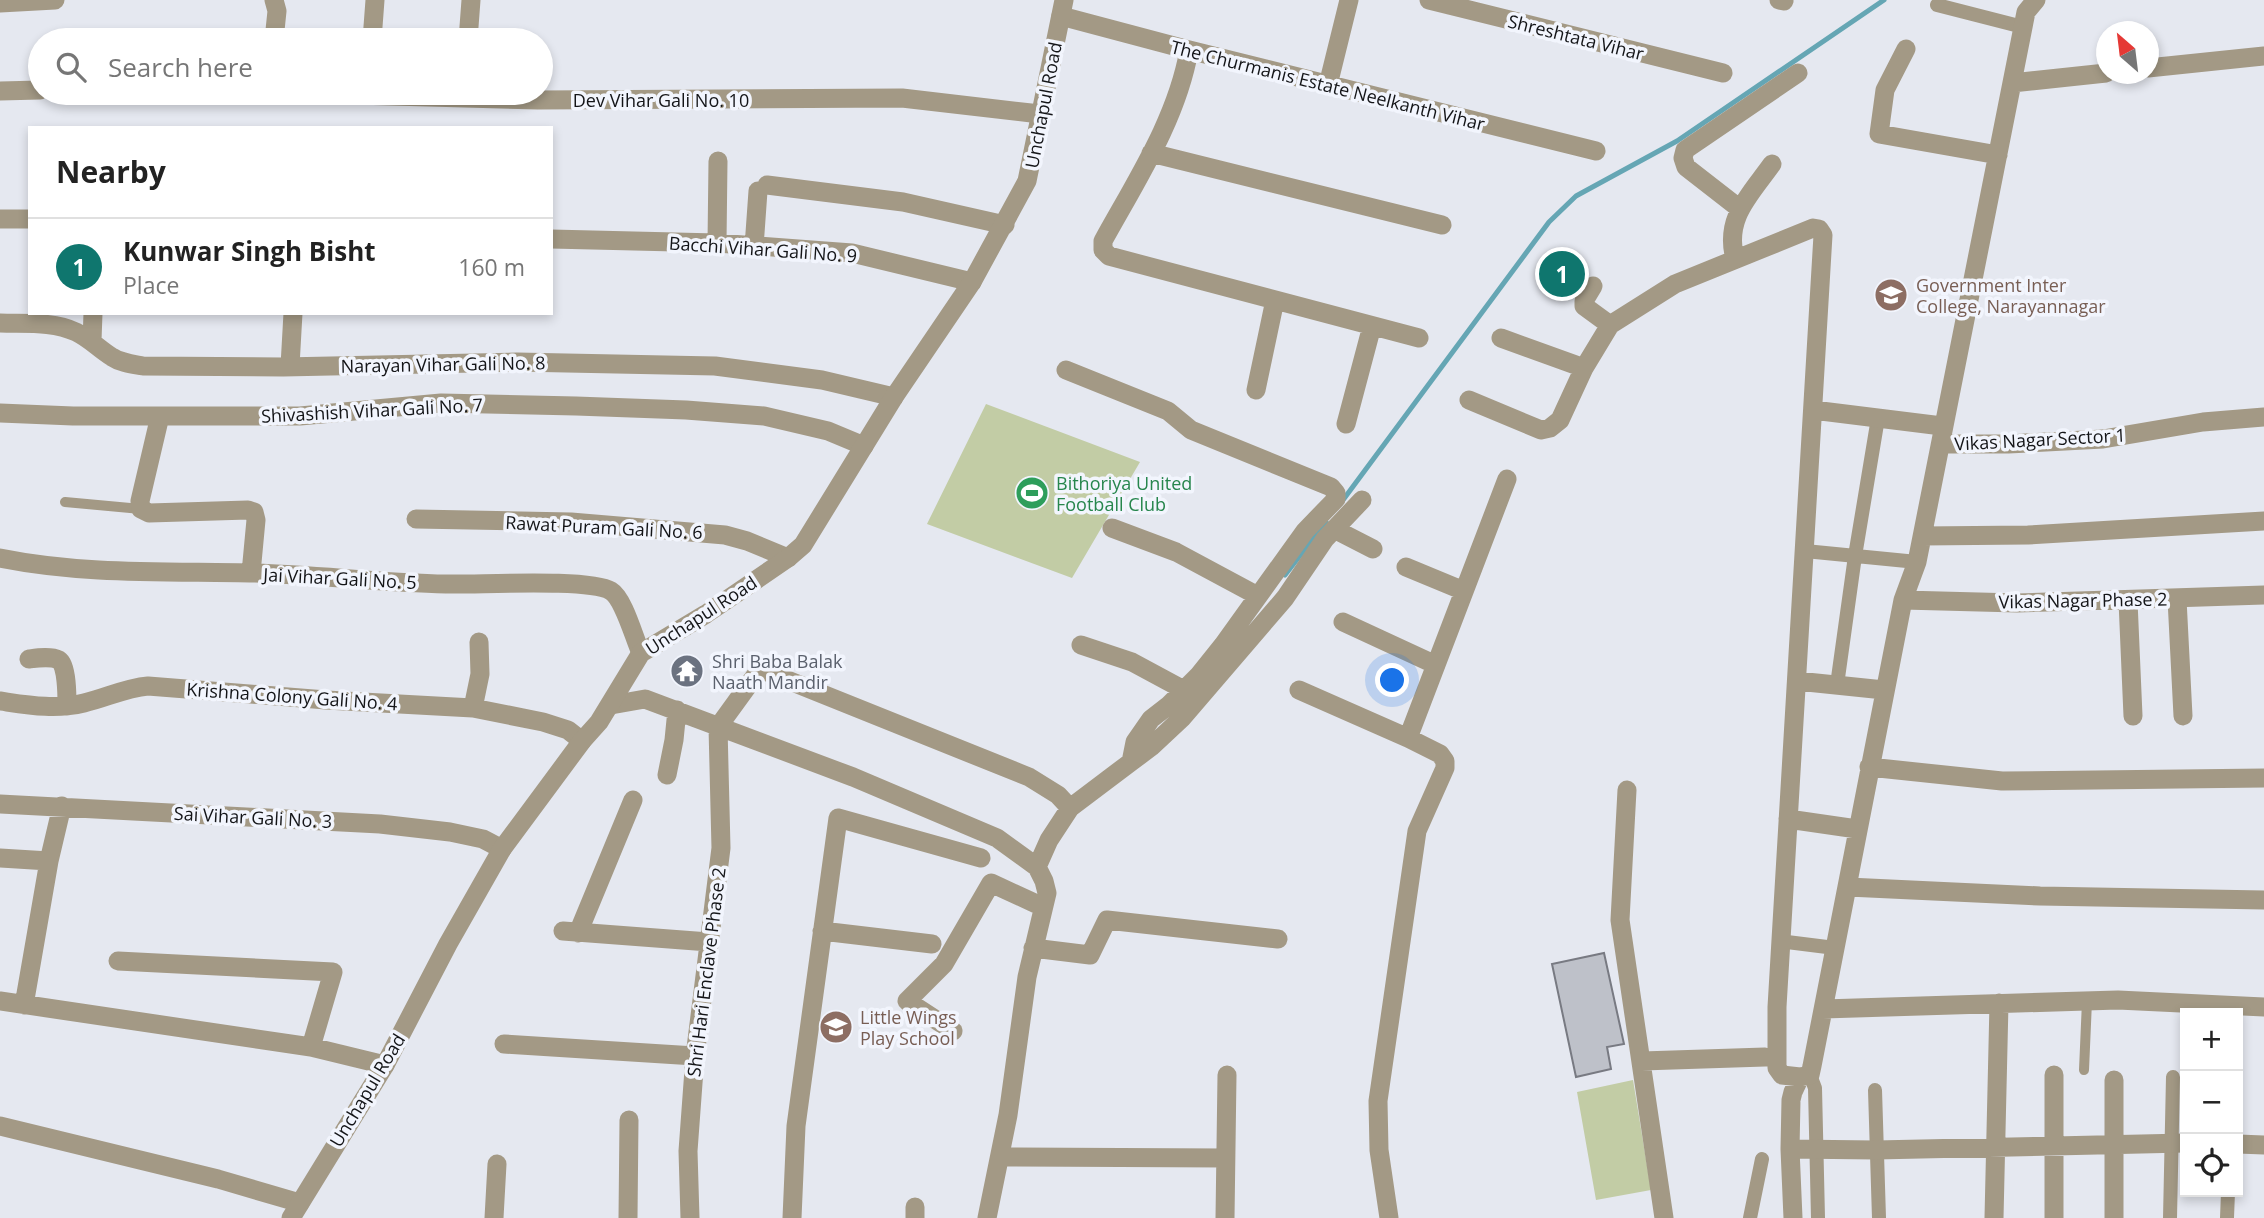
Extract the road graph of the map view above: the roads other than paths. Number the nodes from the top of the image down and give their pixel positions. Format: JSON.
{"nodes":[{"id":1,"x":55,"y":0,"type":"edge"},
{"id":2,"x":274,"y":0,"type":"edge"},
{"id":3,"x":375,"y":0,"type":"edge"},
{"id":4,"x":471,"y":0,"type":"edge"},
{"id":5,"x":1349,"y":0,"type":"edge"},
{"id":6,"x":1429,"y":0,"type":"edge"},
{"id":7,"x":2036,"y":0,"type":"edge"},
{"id":8,"x":0,"y":3,"type":"edge"},
{"id":9,"x":1937,"y":5,"type":"dead end"},
{"id":10,"x":1062,"y":8,"type":"edge"},
{"id":11,"x":2023,"y":27,"type":"junction"},
{"id":12,"x":275,"y":28,"type":"edge"},
{"id":13,"x":373,"y":28,"type":"edge"},
{"id":14,"x":469,"y":28,"type":"edge"},
{"id":15,"x":1906,"y":48,"type":"dead end"},
{"id":16,"x":1189,"y":50,"type":"junction"},
{"id":17,"x":2264,"y":56,"type":"edge"},
{"id":18,"x":2159,"y":67,"type":"edge"},
{"id":19,"x":1723,"y":73,"type":"dead end"},
{"id":20,"x":1798,"y":73,"type":"dead end"},
{"id":21,"x":2096,"y":74,"type":"edge"},
{"id":22,"x":2012,"y":83,"type":"junction"},
{"id":23,"x":1328,"y":85,"type":"junction"},
{"id":24,"x":28,"y":90,"type":"edge"},
{"id":25,"x":0,"y":91,"type":"edge"},
{"id":26,"x":553,"y":97,"type":"edge"},
{"id":27,"x":1040,"y":114,"type":"junction"},
{"id":28,"x":1596,"y":151,"type":"dead end"},
{"id":29,"x":1151,"y":153,"type":"junction"},
{"id":30,"x":1998,"y":155,"type":"junction"},
{"id":31,"x":718,"y":161,"type":"dead end"},
{"id":32,"x":1772,"y":164,"type":"dead end"},
{"id":33,"x":1740,"y":209,"type":"junction"},
{"id":34,"x":0,"y":219,"type":"edge"},
{"id":35,"x":28,"y":219,"type":"edge"},
{"id":36,"x":1005,"y":225,"type":"junction"},
{"id":37,"x":1441,"y":225,"type":"dead end"},
{"id":38,"x":553,"y":239,"type":"edge"},
{"id":39,"x":717,"y":243,"type":"junction"},
{"id":40,"x":754,"y":247,"type":"junction"},
{"id":41,"x":1735,"y":259,"type":"junction"},
{"id":42,"x":972,"y":282,"type":"junction"},
{"id":43,"x":1592,"y":286,"type":"dead end"},
{"id":44,"x":1275,"y":300,"type":"junction"},
{"id":45,"x":93,"y":315,"type":"edge"},
{"id":46,"x":293,"y":315,"type":"edge"},
{"id":47,"x":0,"y":323,"type":"edge"},
{"id":48,"x":1610,"y":325,"type":"junction"},
{"id":49,"x":1371,"y":326,"type":"junction"},
{"id":50,"x":1419,"y":338,"type":"dead end"},
{"id":51,"x":1501,"y":338,"type":"dead end"},
{"id":52,"x":92,"y":341,"type":"junction"},
{"id":53,"x":290,"y":366,"type":"junction"},
{"id":54,"x":1584,"y":368,"type":"junction"},
{"id":55,"x":1066,"y":370,"type":"dead end"},
{"id":56,"x":1256,"y":390,"type":"dead end"},
{"id":57,"x":894,"y":397,"type":"junction"},
{"id":58,"x":1469,"y":400,"type":"dead end"},
{"id":59,"x":1813,"y":410,"type":"junction"},
{"id":60,"x":0,"y":413,"type":"edge"},
{"id":61,"x":160,"y":416,"type":"junction"},
{"id":62,"x":2264,"y":416,"type":"edge"},
{"id":63,"x":1878,"y":418,"type":"junction"},
{"id":64,"x":1346,"y":424,"type":"dead end"},
{"id":65,"x":1942,"y":435,"type":"junction"},
{"id":66,"x":864,"y":446,"type":"junction"},
{"id":67,"x":1507,"y":479,"type":"dead end"},
{"id":68,"x":1362,"y":500,"type":"dead end"},
{"id":69,"x":65,"y":502,"type":"dead end"},
{"id":70,"x":141,"y":509,"type":"junction"},
{"id":71,"x":416,"y":519,"type":"dead end"},
{"id":72,"x":2264,"y":521,"type":"edge"},
{"id":73,"x":1112,"y":528,"type":"dead end"},
{"id":74,"x":1334,"y":529,"type":"junction"},
{"id":75,"x":1922,"y":536,"type":"junction"},
{"id":76,"x":1373,"y":549,"type":"dead end"},
{"id":77,"x":1805,"y":551,"type":"junction"},
{"id":78,"x":1855,"y":556,"type":"junction"},
{"id":79,"x":0,"y":558,"type":"edge"},
{"id":80,"x":788,"y":558,"type":"junction"},
{"id":81,"x":1917,"y":562,"type":"junction"},
{"id":82,"x":1406,"y":567,"type":"dead end"},
{"id":83,"x":251,"y":573,"type":"junction"},
{"id":84,"x":1464,"y":591,"type":"junction"},
{"id":85,"x":1258,"y":596,"type":"junction"},
{"id":86,"x":2264,"y":596,"type":"edge"},
{"id":87,"x":2177,"y":598,"type":"junction"},
{"id":88,"x":1903,"y":600,"type":"junction"},
{"id":89,"x":2128,"y":601,"type":"junction"},
{"id":90,"x":1343,"y":622,"type":"dead end"},
{"id":91,"x":479,"y":642,"type":"dead end"},
{"id":92,"x":1081,"y":645,"type":"dead end"},
{"id":93,"x":641,"y":653,"type":"junction"},
{"id":94,"x":29,"y":659,"type":"dead end"},
{"id":95,"x":1436,"y":665,"type":"junction"},
{"id":96,"x":1797,"y":681,"type":"junction"},
{"id":97,"x":1837,"y":685,"type":"junction"},
{"id":98,"x":1184,"y":690,"type":"junction"},
{"id":99,"x":1299,"y":690,"type":"dead end"},
{"id":100,"x":1884,"y":690,"type":"junction"},
{"id":101,"x":0,"y":701,"type":"edge"},
{"id":102,"x":611,"y":705,"type":"junction"},
{"id":103,"x":67,"y":706,"type":"junction"},
{"id":104,"x":473,"y":708,"type":"junction"},
{"id":105,"x":677,"y":709,"type":"junction"},
{"id":106,"x":2133,"y":716,"type":"dead end"},
{"id":107,"x":2183,"y":716,"type":"dead end"},
{"id":108,"x":718,"y":727,"type":"junction"},
{"id":109,"x":1408,"y":738,"type":"junction"},
{"id":110,"x":582,"y":741,"type":"junction"},
{"id":111,"x":1131,"y":762,"type":"junction"},
{"id":112,"x":1869,"y":767,"type":"junction"},
{"id":113,"x":667,"y":775,"type":"dead end"},
{"id":114,"x":2264,"y":778,"type":"edge"},
{"id":115,"x":1627,"y":790,"type":"dead end"},
{"id":116,"x":633,"y":800,"type":"dead end"},
{"id":117,"x":0,"y":804,"type":"edge"},
{"id":118,"x":62,"y":806,"type":"junction"},
{"id":119,"x":1070,"y":808,"type":"junction"},
{"id":120,"x":1788,"y":819,"type":"junction"},
{"id":121,"x":1857,"y":829,"type":"junction"},
{"id":122,"x":502,"y":849,"type":"junction"},
{"id":123,"x":0,"y":858,"type":"edge"},
{"id":124,"x":981,"y":858,"type":"dead end"},
{"id":125,"x":49,"y":861,"type":"junction"},
{"id":126,"x":1037,"y":867,"type":"junction"},
{"id":127,"x":1847,"y":887,"type":"junction"},
{"id":128,"x":2264,"y":900,"type":"edge"},
{"id":129,"x":1043,"y":907,"type":"junction"},
{"id":130,"x":822,"y":931,"type":"junction"},
{"id":131,"x":1278,"y":939,"type":"dead end"},
{"id":132,"x":1779,"y":941,"type":"junction"},
{"id":133,"x":709,"y":942,"type":"junction"},
{"id":134,"x":932,"y":944,"type":"dead end"},
{"id":135,"x":1033,"y":948,"type":"junction"},
{"id":136,"x":1835,"y":948,"type":"junction"},
{"id":137,"x":118,"y":961,"type":"dead end"},
{"id":138,"x":2087,"y":1001,"type":"junction"},
{"id":139,"x":0,"y":1002,"type":"edge"},
{"id":140,"x":1999,"y":1003,"type":"junction"},
{"id":141,"x":24,"y":1006,"type":"junction"},
{"id":142,"x":2264,"y":1007,"type":"edge"},
{"id":143,"x":1823,"y":1009,"type":"junction"},
{"id":144,"x":953,"y":1031,"type":"dead end"},
{"id":145,"x":504,"y":1044,"type":"dead end"},
{"id":146,"x":311,"y":1047,"type":"junction"},
{"id":147,"x":695,"y":1056,"type":"junction"},
{"id":148,"x":1765,"y":1057,"type":"dead end"},
{"id":149,"x":1642,"y":1061,"type":"junction"},
{"id":150,"x":385,"y":1065,"type":"junction"},
{"id":151,"x":2084,"y":1070,"type":"dead end"},
{"id":152,"x":1227,"y":1075,"type":"dead end"},
{"id":153,"x":1805,"y":1076,"type":"junction"},
{"id":154,"x":2054,"y":1076,"type":"dead end"},
{"id":155,"x":2173,"y":1077,"type":"dead end"},
{"id":156,"x":2114,"y":1080,"type":"dead end"},
{"id":157,"x":1875,"y":1090,"type":"dead end"},
{"id":158,"x":629,"y":1120,"type":"dead end"},
{"id":159,"x":0,"y":1126,"type":"edge"},
{"id":160,"x":2178,"y":1143,"type":"edge"},
{"id":161,"x":2113,"y":1144,"type":"junction"},
{"id":162,"x":2243,"y":1144,"type":"edge"},
{"id":163,"x":2264,"y":1145,"type":"edge"},
{"id":164,"x":2054,"y":1146,"type":"junction"},
{"id":165,"x":1996,"y":1147,"type":"junction"},
{"id":166,"x":1790,"y":1149,"type":"junction"},
{"id":167,"x":1816,"y":1149,"type":"junction"},
{"id":168,"x":1876,"y":1150,"type":"junction"},
{"id":169,"x":1000,"y":1157,"type":"junction"},
{"id":170,"x":1225,"y":1158,"type":"junction"},
{"id":171,"x":1762,"y":1159,"type":"dead end"},
{"id":172,"x":497,"y":1164,"type":"dead end"},
{"id":173,"x":2228,"y":1197,"type":"edge"},
{"id":174,"x":295,"y":1211,"type":"edge"},
{"id":175,"x":494,"y":1218,"type":"edge"},
{"id":176,"x":628,"y":1218,"type":"edge"},
{"id":177,"x":690,"y":1218,"type":"edge"},
{"id":178,"x":792,"y":1218,"type":"edge"},
{"id":179,"x":987,"y":1218,"type":"edge"},
{"id":180,"x":1226,"y":1218,"type":"edge"},
{"id":181,"x":1389,"y":1218,"type":"edge"},
{"id":182,"x":1664,"y":1218,"type":"edge"},
{"id":183,"x":1750,"y":1218,"type":"edge"},
{"id":184,"x":1793,"y":1218,"type":"edge"},
{"id":185,"x":1818,"y":1218,"type":"edge"},
{"id":186,"x":1879,"y":1218,"type":"edge"},
{"id":187,"x":1994,"y":1218,"type":"edge"},
{"id":188,"x":2054,"y":1218,"type":"edge"},
{"id":189,"x":2113,"y":1218,"type":"edge"},
{"id":190,"x":2170,"y":1218,"type":"edge"},
{"id":191,"x":2227,"y":1218,"type":"edge"}],
"edges":[{"from":1,"to":8,"type":"street"},
{"from":2,"to":12,"type":"street"},
{"from":3,"to":13,"type":"street"},
{"from":4,"to":14,"type":"street"},
{"from":5,"to":23,"type":"street"},
{"from":6,"to":19,"type":"street","name":"Shreshtata Vihar"},
{"from":7,"to":11,"type":"street"},
{"from":9,"to":11,"type":"street"},
{"from":10,"to":16,"type":"street","name":"The Churmanis Estate Neelkanth Vihar"},
{"from":10,"to":27,"type":"street","name":"Unchapul Road"},
{"from":11,"to":22,"type":"street"},
{"from":15,"to":30,"type":"street"},
{"from":16,"to":23,"type":"street","name":"The Churmanis Estate Neelkanth Vihar"},
{"from":16,"to":29,"type":"street"},
{"from":17,"to":18,"type":"street"},
{"from":20,"to":33,"type":"street"},
{"from":21,"to":22,"type":"street"},
{"from":22,"to":30,"type":"street"},
{"from":23,"to":28,"type":"street","name":"The Churmanis Estate Neelkanth Vihar"},
{"from":24,"to":25,"type":"street"},
{"from":26,"to":27,"type":"street","name":"Dev Vihar Gali No. 10"},
{"from":27,"to":36,"type":"street","name":"Unchapul Road"},
{"from":29,"to":37,"type":"street"},
{"from":29,"to":44,"type":"street"},
{"from":30,"to":65,"type":"street"},
{"from":31,"to":39,"type":"street"},
{"from":32,"to":33,"type":"street"},
{"from":33,"to":41,"type":"street"},
{"from":34,"to":35,"type":"street"},
{"from":36,"to":40,"type":"street"},
{"from":36,"to":42,"type":"street","name":"Unchapul Road"},
{"from":38,"to":39,"type":"street","name":"Bacchi Vihar Gali No. 9"},
{"from":39,"to":40,"type":"street","name":"Bacchi Vihar Gali No. 9"},
{"from":40,"to":42,"type":"street","name":"Bacchi Vihar Gali No. 9"},
{"from":41,"to":48,"type":"street"},
{"from":41,"to":59,"type":"street"},
{"from":42,"to":57,"type":"street","name":"Unchapul Road"},
{"from":43,"to":48,"type":"street"},
{"from":44,"to":49,"type":"street"},
{"from":44,"to":56,"type":"street"},
{"from":45,"to":52,"type":"street"},
{"from":46,"to":53,"type":"street"},
{"from":47,"to":52,"type":"street","name":"Narayan Vihar Gali No. 8"},
{"from":48,"to":54,"type":"street"},
{"from":49,"to":50,"type":"street"},
{"from":49,"to":64,"type":"street"},
{"from":51,"to":54,"type":"street"},
{"from":52,"to":53,"type":"street","name":"Narayan Vihar Gali No. 8"},
{"from":53,"to":57,"type":"street","name":"Narayan Vihar Gali No. 8"},
{"from":54,"to":58,"type":"street"},
{"from":55,"to":85,"type":"street"},
{"from":57,"to":66,"type":"street","name":"Unchapul Road"},
{"from":59,"to":63,"type":"street","name":"Vikas Nagar Sector 1"},
{"from":59,"to":77,"type":"street"},
{"from":60,"to":61,"type":"street","name":"Shivashish Vihar Gali No. 7"},
{"from":61,"to":66,"type":"street","name":"Shivashish Vihar Gali No. 7"},
{"from":61,"to":70,"type":"street"},
{"from":62,"to":65,"type":"street","name":"Vikas Nagar Sector 1"},
{"from":63,"to":65,"type":"street","name":"Vikas Nagar Sector 1"},
{"from":63,"to":78,"type":"street"},
{"from":65,"to":75,"type":"street"},
{"from":66,"to":80,"type":"street","name":"Unchapul Road"},
{"from":67,"to":84,"type":"street"},
{"from":68,"to":74,"type":"street"},
{"from":69,"to":70,"type":"lane"},
{"from":70,"to":83,"type":"street"},
{"from":71,"to":80,"type":"street","name":"Rawat Puram Gali No. 6"},
{"from":72,"to":75,"type":"street"},
{"from":73,"to":85,"type":"street"},
{"from":74,"to":76,"type":"street"},
{"from":74,"to":111,"type":"street"},
{"from":75,"to":81,"type":"street"},
{"from":77,"to":78,"type":"street"},
{"from":77,"to":96,"type":"street"},
{"from":78,"to":81,"type":"street"},
{"from":78,"to":97,"type":"street"},
{"from":79,"to":83,"type":"street","name":"Jai Vihar Gali No. 5"},
{"from":80,"to":93,"type":"street","name":"Unchapul Road"},
{"from":81,"to":88,"type":"street"},
{"from":82,"to":84,"type":"street"},
{"from":83,"to":93,"type":"street","name":"Jai Vihar Gali No. 5"},
{"from":84,"to":95,"type":"street"},
{"from":85,"to":98,"type":"street"},
{"from":86,"to":87,"type":"street","name":"Vikas Nagar Phase 2"},
{"from":87,"to":89,"type":"street","name":"Vikas Nagar Phase 2"},
{"from":87,"to":107,"type":"street"},
{"from":88,"to":89,"type":"street","name":"Vikas Nagar Phase 2"},
{"from":88,"to":100,"type":"street"},
{"from":89,"to":106,"type":"street"},
{"from":90,"to":95,"type":"street"},
{"from":91,"to":104,"type":"street"},
{"from":92,"to":98,"type":"street"},
{"from":93,"to":102,"type":"street","name":"Unchapul Road"},
{"from":94,"to":103,"type":"street"},
{"from":95,"to":109,"type":"street"},
{"from":96,"to":97,"type":"street"},
{"from":96,"to":120,"type":"street"},
{"from":97,"to":100,"type":"street"},
{"from":98,"to":111,"type":"street"},
{"from":99,"to":109,"type":"street"},
{"from":100,"to":112,"type":"street"},
{"from":101,"to":103,"type":"street","name":"Krishna Colony Gali No. 4"},
{"from":102,"to":105,"type":"street"},
{"from":102,"to":110,"type":"street","name":"Unchapul Road"},
{"from":103,"to":104,"type":"street","name":"Krishna Colony Gali No. 4"},
{"from":104,"to":110,"type":"street","name":"Krishna Colony Gali No. 4"},
{"from":105,"to":108,"type":"street"},
{"from":105,"to":113,"type":"street"},
{"from":108,"to":119,"type":"street"},
{"from":108,"to":126,"type":"street"},
{"from":108,"to":133,"type":"street","name":"Shri Hari Enclave Phase 2"},
{"from":109,"to":181,"type":"street"},
{"from":110,"to":122,"type":"street","name":"Unchapul Road"},
{"from":111,"to":119,"type":"street"},
{"from":112,"to":114,"type":"street"},
{"from":112,"to":121,"type":"street"},
{"from":115,"to":149,"type":"street"},
{"from":116,"to":133,"type":"street"},
{"from":117,"to":118,"type":"street","name":"Sai Vihar Gali No. 3"},
{"from":118,"to":122,"type":"street","name":"Sai Vihar Gali No. 3"},
{"from":118,"to":125,"type":"street"},
{"from":119,"to":126,"type":"street"},
{"from":120,"to":121,"type":"street"},
{"from":120,"to":132,"type":"street"},
{"from":121,"to":127,"type":"street"},
{"from":122,"to":150,"type":"street","name":"Unchapul Road"},
{"from":123,"to":125,"type":"street"},
{"from":124,"to":130,"type":"street"},
{"from":125,"to":141,"type":"street"},
{"from":126,"to":129,"type":"street"},
{"from":127,"to":128,"type":"street"},
{"from":127,"to":136,"type":"street"},
{"from":129,"to":135,"type":"street"},
{"from":129,"to":144,"type":"street"},
{"from":130,"to":134,"type":"street"},
{"from":130,"to":178,"type":"street"},
{"from":131,"to":135,"type":"street"},
{"from":132,"to":136,"type":"street"},
{"from":132,"to":153,"type":"street"},
{"from":133,"to":147,"type":"street","name":"Shri Hari Enclave Phase 2"},
{"from":135,"to":169,"type":"street"},
{"from":136,"to":143,"type":"street"},
{"from":137,"to":146,"type":"street"},
{"from":138,"to":140,"type":"street"},
{"from":138,"to":142,"type":"street"},
{"from":138,"to":151,"type":"lane"},
{"from":139,"to":141,"type":"street"},
{"from":140,"to":143,"type":"street"},
{"from":140,"to":165,"type":"street"},
{"from":141,"to":146,"type":"street"},
{"from":143,"to":153,"type":"street"},
{"from":145,"to":147,"type":"street"},
{"from":146,"to":150,"type":"street"},
{"from":147,"to":177,"type":"street","name":"Shri Hari Enclave Phase 2"},
{"from":148,"to":149,"type":"street"},
{"from":149,"to":182,"type":"street"},
{"from":150,"to":174,"type":"street","name":"Unchapul Road"},
{"from":152,"to":170,"type":"street"},
{"from":153,"to":166,"type":"street"},
{"from":153,"to":167,"type":"street"},
{"from":154,"to":164,"type":"street"},
{"from":155,"to":160,"type":"street"},
{"from":156,"to":161,"type":"street"},
{"from":157,"to":168,"type":"street"},
{"from":158,"to":176,"type":"street"},
{"from":159,"to":174,"type":"street"},
{"from":160,"to":161,"type":"street"},
{"from":160,"to":190,"type":"street"},
{"from":161,"to":164,"type":"street"},
{"from":161,"to":189,"type":"street"},
{"from":162,"to":163,"type":"street"},
{"from":164,"to":165,"type":"street"},
{"from":164,"to":188,"type":"street"},
{"from":165,"to":168,"type":"street"},
{"from":165,"to":187,"type":"street"},
{"from":166,"to":167,"type":"street"},
{"from":166,"to":184,"type":"street"},
{"from":167,"to":168,"type":"street"},
{"from":167,"to":185,"type":"street"},
{"from":168,"to":186,"type":"street"},
{"from":169,"to":170,"type":"street"},
{"from":169,"to":179,"type":"street"},
{"from":170,"to":180,"type":"street"},
{"from":171,"to":183,"type":"street"},
{"from":172,"to":175,"type":"street"},
{"from":173,"to":191,"type":"street"}]}
